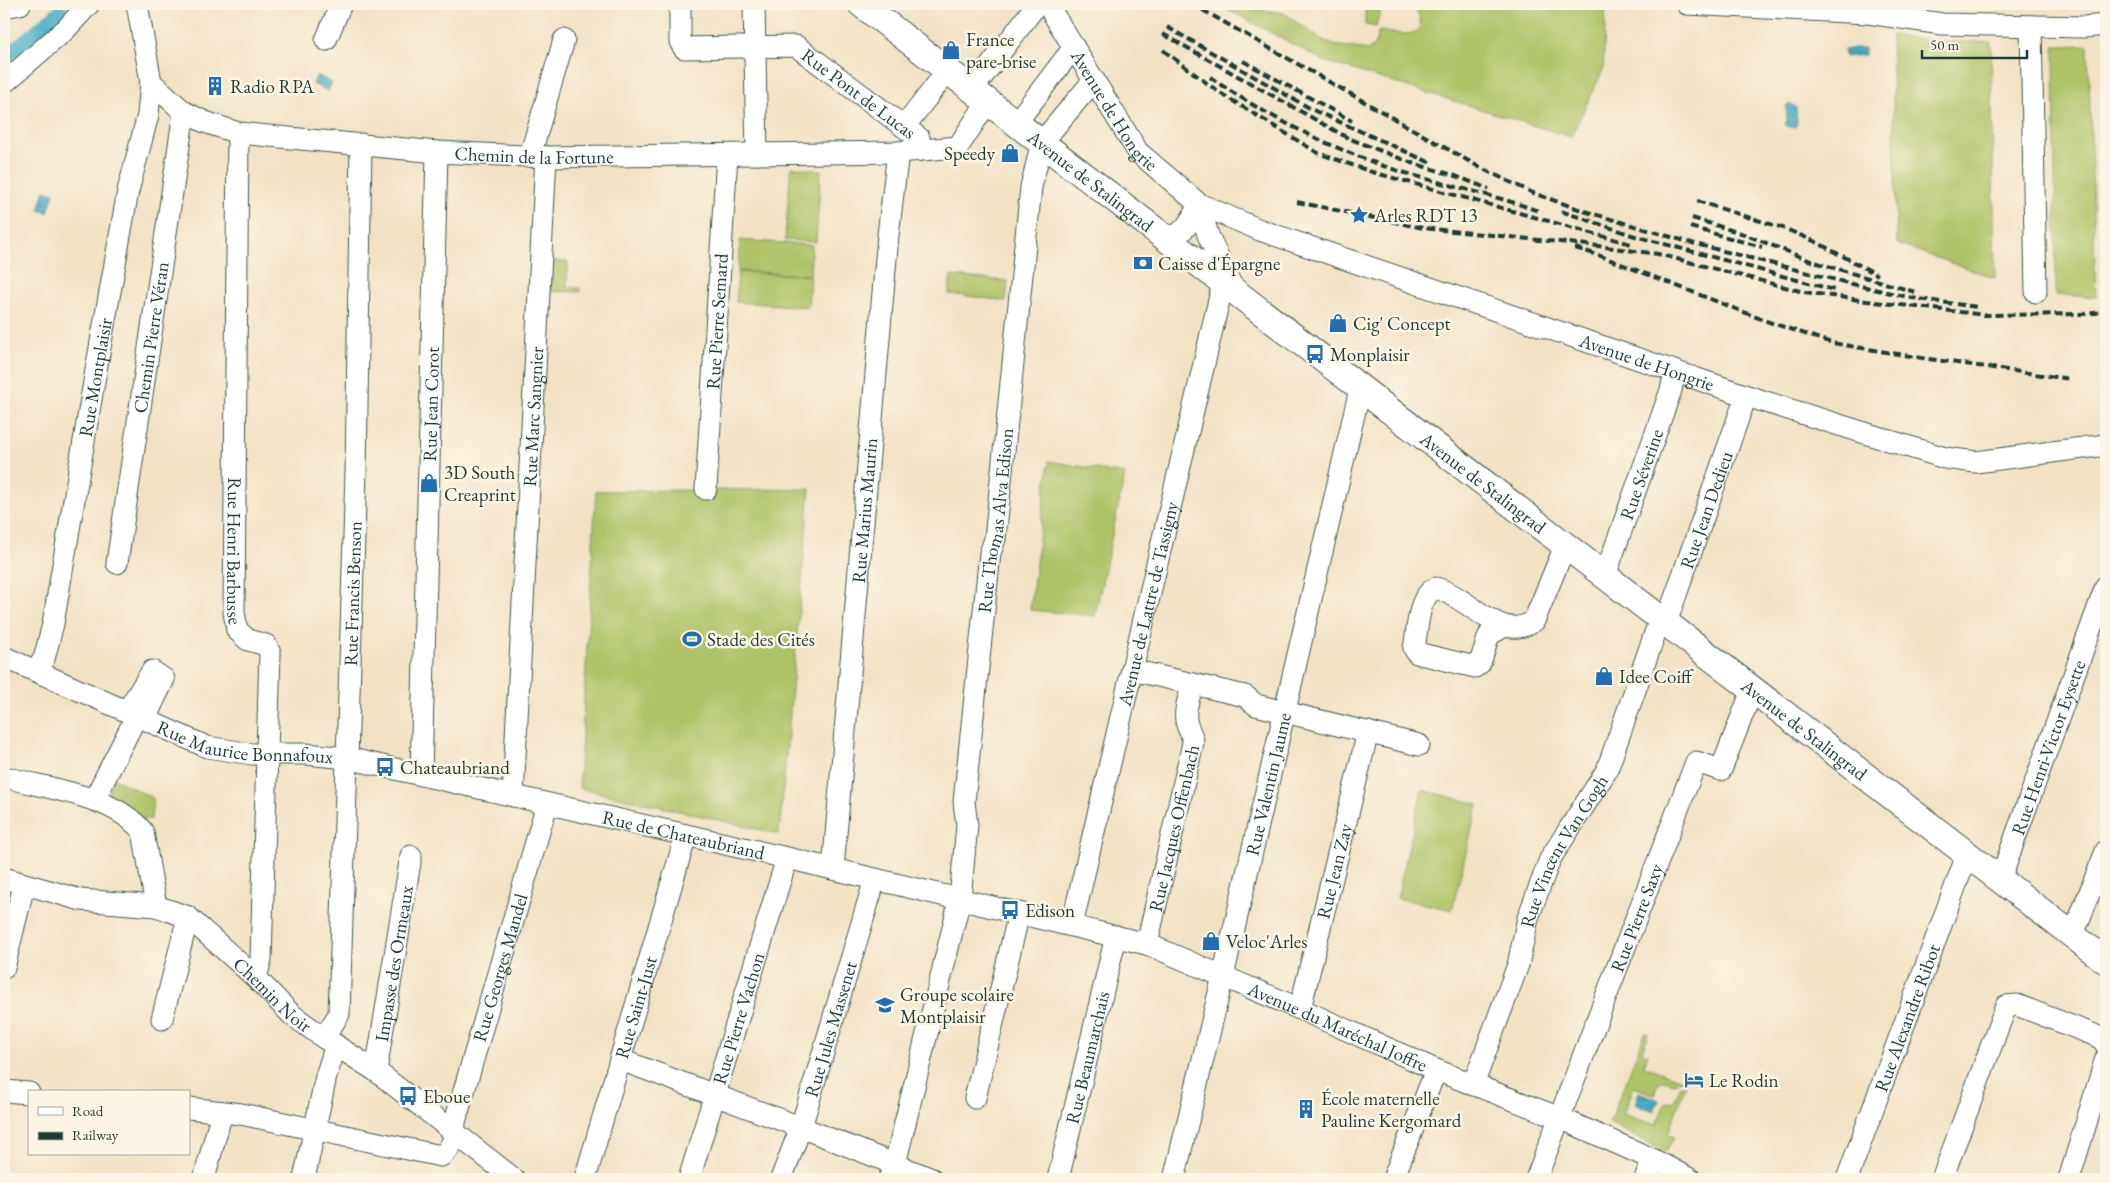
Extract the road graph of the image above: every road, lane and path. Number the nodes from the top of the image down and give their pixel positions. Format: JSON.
{"nodes":[{"id":1,"x":20,"y":4,"type":"edge"},
{"id":2,"x":89,"y":4,"type":"edge"},
{"id":3,"x":137,"y":4,"type":"edge"},
{"id":4,"x":341,"y":4,"type":"edge"},
{"id":5,"x":680,"y":4,"type":"edge"},
{"id":6,"x":754,"y":4,"type":"edge"},
{"id":7,"x":861,"y":4,"type":"edge"},
{"id":8,"x":1037,"y":4,"type":"edge"},
{"id":9,"x":1047,"y":4,"type":"edge"},
{"id":10,"x":1687,"y":4,"type":"edge"},
{"id":11,"x":4,"y":8,"type":"edge"},
{"id":12,"x":2106,"y":25,"type":"edge"},
{"id":13,"x":2031,"y":26,"type":"junction"},
{"id":14,"x":326,"y":40,"type":"dead end"},
{"id":15,"x":564,"y":40,"type":"dead end"},
{"id":16,"x":755,"y":47,"type":"junction"},
{"id":17,"x":1074,"y":47,"type":"junction"},
{"id":18,"x":948,"y":70,"type":"junction"},
{"id":19,"x":1094,"y":80,"type":"junction"},
{"id":20,"x":151,"y":82,"type":"junction"},
{"id":21,"x":4,"y":83,"type":"edge"},
{"id":22,"x":980,"y":95,"type":"junction"},
{"id":23,"x":184,"y":112,"type":"junction"},
{"id":24,"x":1016,"y":123,"type":"junction"},
{"id":25,"x":904,"y":128,"type":"junction"},
{"id":26,"x":238,"y":133,"type":"junction"},
{"id":27,"x":1042,"y":142,"type":"junction"},
{"id":28,"x":361,"y":144,"type":"junction"},
{"id":29,"x":920,"y":150,"type":"junction"},
{"id":30,"x":437,"y":152,"type":"junction"},
{"id":31,"x":898,"y":152,"type":"junction"},
{"id":32,"x":757,"y":154,"type":"junction"},
{"id":33,"x":727,"y":155,"type":"junction"},
{"id":34,"x":538,"y":157,"type":"junction"},
{"id":35,"x":1199,"y":204,"type":"junction"},
{"id":36,"x":1156,"y":231,"type":"junction"},
{"id":37,"x":1228,"y":287,"type":"junction"},
{"id":38,"x":2036,"y":292,"type":"dead end"},
{"id":39,"x":1675,"y":372,"type":"junction"},
{"id":40,"x":1360,"y":389,"type":"junction"},
{"id":41,"x":1746,"y":396,"type":"junction"},
{"id":42,"x":2106,"y":445,"type":"edge"},
{"id":43,"x":706,"y":489,"type":"dead end"},
{"id":44,"x":1565,"y":546,"type":"junction"},
{"id":45,"x":117,"y":563,"type":"dead end"},
{"id":46,"x":1605,"y":576,"type":"junction"},
{"id":47,"x":2106,"y":586,"type":"edge"},
{"id":48,"x":1663,"y":621,"type":"junction"},
{"id":49,"x":1503,"y":626,"type":"dead end"},
{"id":50,"x":4,"y":657,"type":"edge"},
{"id":51,"x":36,"y":670,"type":"junction"},
{"id":52,"x":1132,"y":670,"type":"junction"},
{"id":53,"x":1193,"y":684,"type":"junction"},
{"id":54,"x":1753,"y":688,"type":"junction"},
{"id":55,"x":1284,"y":711,"type":"junction"},
{"id":56,"x":136,"y":715,"type":"junction"},
{"id":57,"x":1368,"y":732,"type":"junction"},
{"id":58,"x":1419,"y":744,"type":"dead end"},
{"id":59,"x":267,"y":754,"type":"junction"},
{"id":60,"x":347,"y":758,"type":"junction"},
{"id":61,"x":421,"y":775,"type":"junction"},
{"id":62,"x":4,"y":779,"type":"edge"},
{"id":63,"x":513,"y":796,"type":"junction"},
{"id":64,"x":94,"y":800,"type":"junction"},
{"id":65,"x":547,"y":804,"type":"junction"},
{"id":66,"x":686,"y":835,"type":"junction"},
{"id":67,"x":2106,"y":851,"type":"edge"},
{"id":68,"x":1967,"y":855,"type":"junction"},
{"id":69,"x":411,"y":856,"type":"dead end"},
{"id":70,"x":787,"y":858,"type":"junction"},
{"id":71,"x":833,"y":869,"type":"junction"},
{"id":72,"x":4,"y":878,"type":"edge"},
{"id":73,"x":875,"y":879,"type":"junction"},
{"id":74,"x":2000,"y":880,"type":"junction"},
{"id":75,"x":24,"y":885,"type":"junction"},
{"id":76,"x":960,"y":899,"type":"junction"},
{"id":77,"x":156,"y":906,"type":"junction"},
{"id":78,"x":1019,"y":913,"type":"junction"},
{"id":79,"x":188,"y":917,"type":"junction"},
{"id":80,"x":1072,"y":926,"type":"junction"},
{"id":81,"x":2073,"y":935,"type":"junction"},
{"id":82,"x":1116,"y":936,"type":"junction"},
{"id":83,"x":1147,"y":944,"type":"junction"},
{"id":84,"x":2106,"y":961,"type":"edge"},
{"id":85,"x":6,"y":971,"type":"edge"},
{"id":86,"x":1223,"y":976,"type":"junction"},
{"id":87,"x":256,"y":978,"type":"junction"},
{"id":88,"x":1300,"y":1008,"type":"junction"},
{"id":89,"x":162,"y":1019,"type":"dead end"},
{"id":90,"x":330,"y":1042,"type":"junction"},
{"id":91,"x":2106,"y":1045,"type":"edge"},
{"id":92,"x":2106,"y":1058,"type":"edge"},
{"id":93,"x":621,"y":1060,"type":"junction"},
{"id":94,"x":1436,"y":1070,"type":"junction"},
{"id":95,"x":376,"y":1071,"type":"junction"},
{"id":96,"x":1473,"y":1085,"type":"junction"},
{"id":97,"x":4,"y":1091,"type":"edge"},
{"id":98,"x":28,"y":1093,"type":"edge"},
{"id":99,"x":715,"y":1095,"type":"junction"},
{"id":100,"x":975,"y":1098,"type":"dead end"},
{"id":101,"x":190,"y":1108,"type":"edge"},
{"id":102,"x":231,"y":1113,"type":"junction"},
{"id":103,"x":1560,"y":1118,"type":"junction"},
{"id":104,"x":801,"y":1127,"type":"junction"},
{"id":105,"x":315,"y":1130,"type":"junction"},
{"id":106,"x":455,"y":1132,"type":"junction"},
{"id":107,"x":1652,"y":1158,"type":"junction"},
{"id":108,"x":892,"y":1172,"type":"edge"},
{"id":109,"x":204,"y":1179,"type":"edge"},
{"id":110,"x":304,"y":1179,"type":"edge"},
{"id":111,"x":514,"y":1179,"type":"edge"},
{"id":112,"x":585,"y":1179,"type":"edge"},
{"id":113,"x":689,"y":1179,"type":"edge"},
{"id":114,"x":781,"y":1179,"type":"edge"},
{"id":115,"x":932,"y":1179,"type":"edge"},
{"id":116,"x":1058,"y":1179,"type":"edge"},
{"id":117,"x":1174,"y":1179,"type":"edge"},
{"id":118,"x":1393,"y":1179,"type":"edge"},
{"id":119,"x":1536,"y":1179,"type":"edge"},
{"id":120,"x":1645,"y":1179,"type":"edge"},
{"id":121,"x":1690,"y":1179,"type":"edge"},
{"id":122,"x":1847,"y":1179,"type":"edge"},
{"id":123,"x":1942,"y":1179,"type":"edge"},
{"id":124,"x":2069,"y":1179,"type":"edge"}],
"edges":[{"from":1,"to":11,"type":"street"},
{"from":2,"to":21,"type":"street"},
{"from":3,"to":20,"type":"street"},
{"from":4,"to":14,"type":"street"},
{"from":5,"to":16,"type":"street","name":"Rue Pont de Lucas"},
{"from":6,"to":16,"type":"street"},
{"from":7,"to":18,"type":"main road","name":"Avenue de Stalingrad"},
{"from":8,"to":22,"type":"street"},
{"from":9,"to":17,"type":"street","name":"Avenue de Hongrie"},
{"from":10,"to":13,"type":"street"},
{"from":12,"to":13,"type":"street"},
{"from":13,"to":38,"type":"street"},
{"from":15,"to":34,"type":"street","name":"Rue Marc Sangnier"},
{"from":16,"to":25,"type":"street","name":"Rue Pont de Lucas"},
{"from":16,"to":32,"type":"street"},
{"from":17,"to":19,"type":"street","name":"Avenue de Hongrie"},
{"from":17,"to":24,"type":"street"},
{"from":18,"to":22,"type":"main road","name":"Avenue de Stalingrad"},
{"from":18,"to":25,"type":"street"},
{"from":19,"to":27,"type":"street"},
{"from":19,"to":35,"type":"street","name":"Avenue de Hongrie"},
{"from":20,"to":23,"type":"street","name":"Chemin de la Fortune"},
{"from":20,"to":51,"type":"street","name":"Rue Montplaisir"},
{"from":22,"to":24,"type":"main road","name":"Avenue de Stalingrad"},
{"from":22,"to":29,"type":"street","name":"Chemin de la Fortune"},
{"from":23,"to":26,"type":"street","name":"Chemin de la Fortune"},
{"from":23,"to":45,"type":"street","name":"Chemin Pierre Véran"},
{"from":24,"to":27,"type":"main road","name":"Avenue de Stalingrad"},
{"from":25,"to":29,"type":"street","name":"Rue Pont de Lucas"},
{"from":26,"to":28,"type":"street","name":"Chemin de la Fortune"},
{"from":26,"to":59,"type":"street","name":"Rue Henri Barbusse"},
{"from":27,"to":36,"type":"main road","name":"Avenue de Stalingrad"},
{"from":27,"to":76,"type":"street","name":"Rue Thomas Alva Edison"},
{"from":28,"to":30,"type":"street","name":"Chemin de la Fortune"},
{"from":28,"to":60,"type":"street","name":"Rue Francis Benson"},
{"from":29,"to":31,"type":"street","name":"Chemin de la Fortune"},
{"from":30,"to":34,"type":"street","name":"Chemin de la Fortune"},
{"from":30,"to":61,"type":"street","name":"Rue Jean Corot"},
{"from":31,"to":32,"type":"street","name":"Chemin de la Fortune"},
{"from":31,"to":71,"type":"street","name":"Rue Marius Maurin"},
{"from":32,"to":33,"type":"street","name":"Chemin de la Fortune"},
{"from":33,"to":34,"type":"street","name":"Chemin de la Fortune"},
{"from":33,"to":43,"type":"street","name":"Rue Pierre Semard"},
{"from":34,"to":63,"type":"street","name":"Rue Marc Sangnier"},
{"from":35,"to":36,"type":"street"},
{"from":35,"to":37,"type":"street"},
{"from":35,"to":39,"type":"street","name":"Avenue de Hongrie"},
{"from":36,"to":37,"type":"main road","name":"Avenue de Stalingrad"},
{"from":37,"to":40,"type":"main road","name":"Avenue de Stalingrad"},
{"from":37,"to":52,"type":"street","name":"Avenue de Lattre de Tassigny"},
{"from":39,"to":41,"type":"street","name":"Avenue de Hongrie"},
{"from":39,"to":46,"type":"street","name":"Rue Séverine"},
{"from":40,"to":44,"type":"main road","name":"Avenue de Stalingrad"},
{"from":40,"to":55,"type":"street","name":"Rue Valentin Jaume"},
{"from":41,"to":42,"type":"street","name":"Avenue de Hongrie"},
{"from":41,"to":48,"type":"street","name":"Rue Jean Dedieu"},
{"from":44,"to":46,"type":"main road","name":"Avenue de Stalingrad"},
{"from":44,"to":49,"type":"street"},
{"from":46,"to":48,"type":"main road","name":"Avenue de Stalingrad"},
{"from":47,"to":74,"type":"street","name":"Rue Henri-Victor Eysette"},
{"from":48,"to":54,"type":"main road","name":"Avenue de Stalingrad"},
{"from":48,"to":96,"type":"street","name":"Rue Vincent Van Gogh"},
{"from":50,"to":51,"type":"street","name":"Rue Maurice Bonnafoux"},
{"from":51,"to":56,"type":"street","name":"Rue Maurice Bonnafoux"},
{"from":52,"to":53,"type":"street"},
{"from":52,"to":80,"type":"street","name":"Avenue de Lattre de Tassigny"},
{"from":53,"to":55,"type":"street"},
{"from":53,"to":83,"type":"street","name":"Rue Jacques Offenbach"},
{"from":54,"to":68,"type":"main road","name":"Avenue de Stalingrad"},
{"from":54,"to":103,"type":"street","name":"Rue Pierre Saxy"},
{"from":55,"to":57,"type":"street"},
{"from":55,"to":86,"type":"street","name":"Rue Valentin Jaume"},
{"from":56,"to":59,"type":"street","name":"Rue Maurice Bonnafoux"},
{"from":56,"to":64,"type":"street"},
{"from":57,"to":58,"type":"street"},
{"from":57,"to":88,"type":"street","name":"Rue Jean Zay"},
{"from":59,"to":60,"type":"street","name":"Rue Maurice Bonnafoux"},
{"from":59,"to":87,"type":"street","name":"Rue Henri Barbusse"},
{"from":60,"to":61,"type":"street","name":"Rue de Chateaubriand"},
{"from":60,"to":90,"type":"street","name":"Rue Francis Benson"},
{"from":61,"to":63,"type":"street","name":"Rue de Chateaubriand"},
{"from":62,"to":64,"type":"street"},
{"from":63,"to":65,"type":"street","name":"Rue de Chateaubriand"},
{"from":64,"to":77,"type":"street"},
{"from":65,"to":66,"type":"street","name":"Rue de Chateaubriand"},
{"from":65,"to":106,"type":"street","name":"Rue Georges Mandel"},
{"from":66,"to":70,"type":"street","name":"Rue de Chateaubriand"},
{"from":66,"to":93,"type":"street","name":"Rue Saint-Just"},
{"from":67,"to":81,"type":"street"},
{"from":68,"to":74,"type":"main road","name":"Avenue de Stalingrad"},
{"from":68,"to":122,"type":"street","name":"Rue Alexandre Ribot"},
{"from":69,"to":95,"type":"street","name":"Impasse des Ormeaux"},
{"from":70,"to":71,"type":"street","name":"Rue de Chateaubriand"},
{"from":70,"to":99,"type":"street","name":"Rue Pierre Vachon"},
{"from":71,"to":73,"type":"street","name":"Rue de Chateaubriand"},
{"from":72,"to":75,"type":"street","name":"Chemin Noir"},
{"from":73,"to":76,"type":"street","name":"Rue de Chateaubriand"},
{"from":73,"to":104,"type":"street","name":"Rue Jules Massenet"},
{"from":74,"to":81,"type":"main road","name":"Avenue de Stalingrad"},
{"from":75,"to":77,"type":"street","name":"Chemin Noir"},
{"from":75,"to":85,"type":"street"},
{"from":76,"to":78,"type":"street","name":"Rue de Chateaubriand"},
{"from":76,"to":108,"type":"street","name":"Rue Thomas Alva Edison"},
{"from":77,"to":79,"type":"street","name":"Chemin Noir"},
{"from":78,"to":80,"type":"street","name":"Rue de Chateaubriand"},
{"from":78,"to":100,"type":"street"},
{"from":79,"to":87,"type":"street","name":"Chemin Noir"},
{"from":79,"to":89,"type":"street"},
{"from":80,"to":82,"type":"street","name":"Avenue du Maréchal Joffre"},
{"from":81,"to":84,"type":"main road","name":"Avenue de Stalingrad"},
{"from":82,"to":83,"type":"street","name":"Avenue du Maréchal Joffre"},
{"from":82,"to":116,"type":"street","name":"Rue Beaumarchais"},
{"from":83,"to":86,"type":"street","name":"Avenue du Maréchal Joffre"},
{"from":86,"to":88,"type":"street","name":"Avenue du Maréchal Joffre"},
{"from":86,"to":117,"type":"street","name":"Rue Valentin Jaume"},
{"from":87,"to":90,"type":"street","name":"Chemin Noir"},
{"from":88,"to":94,"type":"street","name":"Avenue du Maréchal Joffre"},
{"from":90,"to":95,"type":"street","name":"Chemin Noir"},
{"from":90,"to":105,"type":"street","name":"Rue Francis Benson"},
{"from":91,"to":123,"type":"street"},
{"from":92,"to":124,"type":"street"},
{"from":93,"to":99,"type":"street"},
{"from":93,"to":112,"type":"street","name":"Rue Saint-Just"},
{"from":94,"to":96,"type":"street","name":"Avenue du Maréchal Joffre"},
{"from":94,"to":118,"type":"street"},
{"from":95,"to":106,"type":"street","name":"Chemin Noir"},
{"from":96,"to":103,"type":"street","name":"Avenue du Maréchal Joffre"},
{"from":97,"to":98,"type":"street"},
{"from":99,"to":104,"type":"street"},
{"from":99,"to":113,"type":"street","name":"Rue Pierre Vachon"},
{"from":101,"to":102,"type":"street","name":"Rue Georges Mandel"},
{"from":102,"to":105,"type":"street","name":"Rue Georges Mandel"},
{"from":102,"to":109,"type":"street"},
{"from":103,"to":107,"type":"street","name":"Avenue du Maréchal Joffre"},
{"from":103,"to":119,"type":"street","name":"Rue Pierre Saxy"},
{"from":104,"to":108,"type":"street"},
{"from":104,"to":114,"type":"street","name":"Rue Jules Massenet"},
{"from":105,"to":106,"type":"street","name":"Rue Georges Mandel"},
{"from":105,"to":110,"type":"street","name":"Rue Francis Benson"},
{"from":106,"to":111,"type":"street","name":"Chemin Noir"},
{"from":107,"to":120,"type":"street"},
{"from":107,"to":121,"type":"street","name":"Avenue du Maréchal Joffre"},
{"from":108,"to":115,"type":"street"}]}
